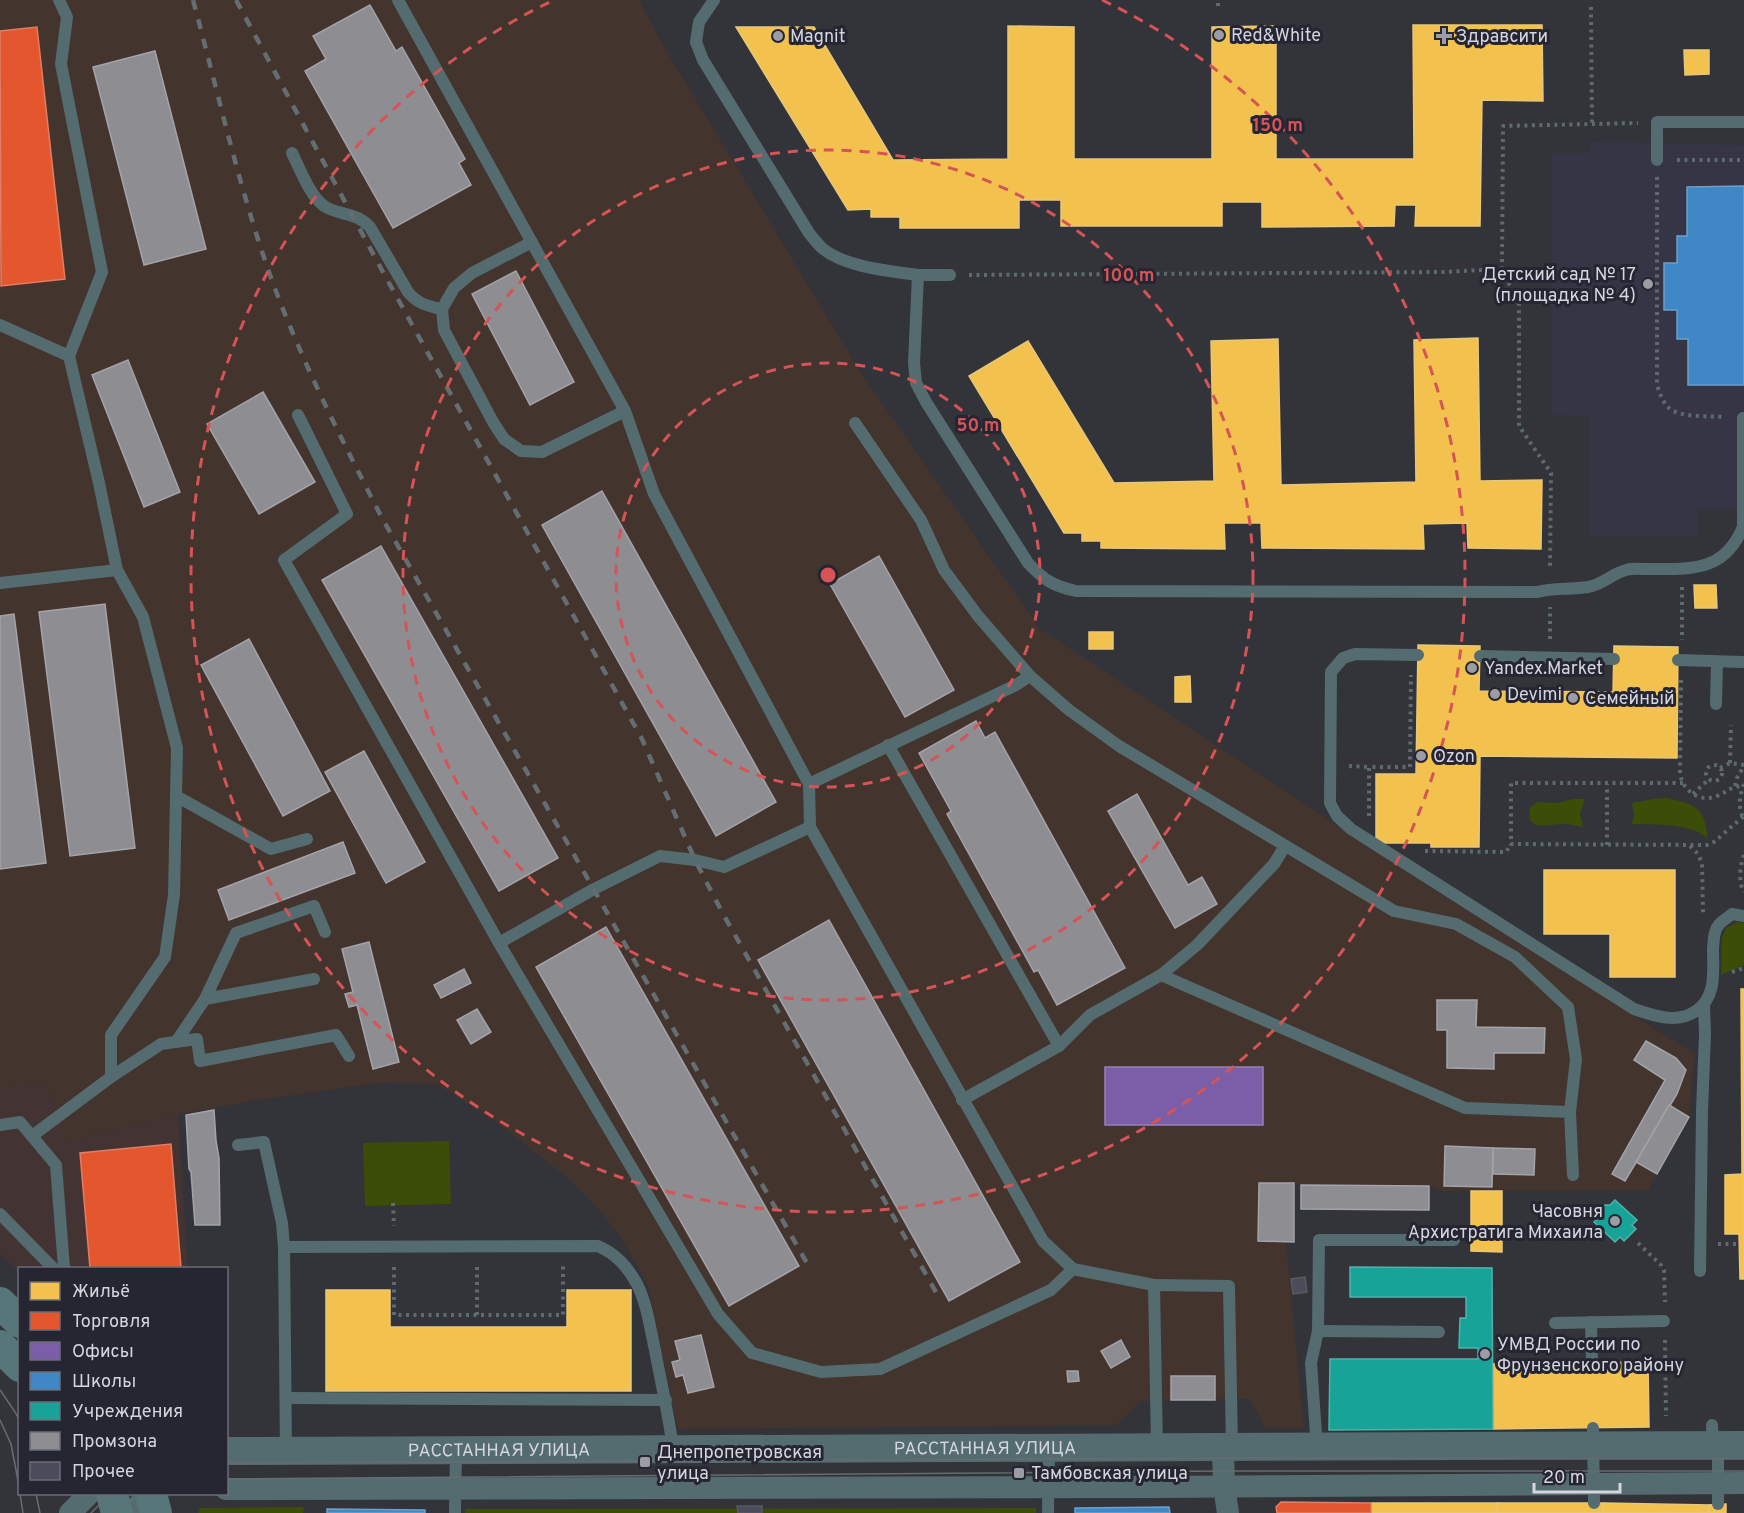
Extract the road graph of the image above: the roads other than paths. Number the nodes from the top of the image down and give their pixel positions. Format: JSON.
{"nodes":[{"id":1,"x":59,"y":0,"type":"edge"},
{"id":2,"x":398,"y":0,"type":"edge"},
{"id":3,"x":714,"y":0,"type":"edge"},
{"id":4,"x":1744,"y":122,"type":"edge"},
{"id":5,"x":292,"y":153,"type":"dead end"},
{"id":6,"x":1657,"y":160,"type":"road end"},
{"id":7,"x":532,"y":242,"type":"junction"},
{"id":8,"x":918,"y":275,"type":"junction"},
{"id":9,"x":950,"y":275,"type":"road end"},
{"id":10,"x":442,"y":309,"type":"junction"},
{"id":11,"x":0,"y":325,"type":"edge"},
{"id":12,"x":69,"y":356,"type":"junction"},
{"id":13,"x":625,"y":411,"type":"junction"},
{"id":14,"x":298,"y":415,"type":"dead end"},
{"id":15,"x":1743,"y":418,"type":"edge"},
{"id":16,"x":855,"y":423,"type":"dead end"},
{"id":17,"x":117,"y":570,"type":"junction"},
{"id":18,"x":0,"y":583,"type":"edge"},
{"id":19,"x":1414,"y":655,"type":"road end"},
{"id":20,"x":1480,"y":656,"type":"dead end"},
{"id":21,"x":1614,"y":659,"type":"dead end"},
{"id":22,"x":1680,"y":660,"type":"road end"},
{"id":23,"x":1717,"y":662,"type":"junction"},
{"id":24,"x":1744,"y":663,"type":"edge"},
{"id":25,"x":1030,"y":676,"type":"junction"},
{"id":26,"x":1716,"y":704,"type":"dead end"},
{"id":27,"x":888,"y":745,"type":"junction"},
{"id":28,"x":809,"y":784,"type":"junction"},
{"id":29,"x":176,"y":796,"type":"junction"},
{"id":30,"x":810,"y":828,"type":"junction"},
{"id":31,"x":307,"y":839,"type":"dead end"},
{"id":32,"x":1285,"y":846,"type":"junction"},
{"id":33,"x":1744,"y":916,"type":"edge"},
{"id":34,"x":325,"y":932,"type":"dead end"},
{"id":35,"x":499,"y":943,"type":"junction"},
{"id":36,"x":1161,"y":975,"type":"junction"},
{"id":37,"x":314,"y":978,"type":"dead end"},
{"id":38,"x":206,"y":999,"type":"junction"},
{"id":39,"x":1704,"y":1006,"type":"junction"},
{"id":40,"x":176,"y":1042,"type":"junction"},
{"id":41,"x":1059,"y":1046,"type":"junction"},
{"id":42,"x":350,"y":1056,"type":"dead end"},
{"id":43,"x":111,"y":1077,"type":"junction"},
{"id":44,"x":962,"y":1100,"type":"junction"},
{"id":45,"x":1570,"y":1112,"type":"junction"},
{"id":46,"x":0,"y":1125,"type":"edge"},
{"id":47,"x":32,"y":1136,"type":"junction"},
{"id":48,"x":238,"y":1145,"type":"dead end"},
{"id":49,"x":1573,"y":1175,"type":"dead end"},
{"id":50,"x":0,"y":1214,"type":"edge"},
{"id":51,"x":1454,"y":1240,"type":"dead end"},
{"id":52,"x":284,"y":1247,"type":"junction"},
{"id":53,"x":51,"y":1267,"type":"edge"},
{"id":54,"x":64,"y":1267,"type":"edge"},
{"id":55,"x":1073,"y":1269,"type":"junction"},
{"id":56,"x":1700,"y":1271,"type":"dead end"},
{"id":57,"x":1154,"y":1285,"type":"junction"},
{"id":58,"x":0,"y":1303,"type":"edge"},
{"id":59,"x":18,"y":1320,"type":"edge"},
{"id":60,"x":1664,"y":1321,"type":"road end"},
{"id":61,"x":1591,"y":1322,"type":"junction"},
{"id":62,"x":1555,"y":1323,"type":"dead end"},
{"id":63,"x":1318,"y":1331,"type":"junction"},
{"id":64,"x":1439,"y":1332,"type":"dead end"},
{"id":65,"x":0,"y":1346,"type":"edge"},
{"id":66,"x":1592,"y":1362,"type":"dead end"},
{"id":67,"x":18,"y":1364,"type":"edge"},
{"id":68,"x":286,"y":1398,"type":"junction"},
{"id":69,"x":666,"y":1400,"type":"junction"},
{"id":70,"x":1593,"y":1437,"type":"junction"},
{"id":71,"x":1722,"y":1440,"type":"edge"},
{"id":72,"x":1157,"y":1448,"type":"junction"},
{"id":73,"x":1228,"y":1448,"type":"junction"},
{"id":74,"x":1317,"y":1448,"type":"junction"},
{"id":75,"x":1049,"y":1449,"type":"junction"},
{"id":76,"x":456,"y":1450,"type":"junction"},
{"id":77,"x":673,"y":1450,"type":"junction"},
{"id":78,"x":228,"y":1451,"type":"edge"},
{"id":79,"x":286,"y":1451,"type":"junction"},
{"id":80,"x":1744,"y":1483,"type":"edge"},
{"id":81,"x":1224,"y":1486,"type":"junction"},
{"id":82,"x":1048,"y":1487,"type":"junction"},
{"id":83,"x":228,"y":1489,"type":"edge"},
{"id":84,"x":455,"y":1489,"type":"junction"},
{"id":85,"x":1594,"y":1493,"type":"junction"},
{"id":86,"x":1718,"y":1494,"type":"junction"},
{"id":87,"x":88,"y":1495,"type":"edge"},
{"id":88,"x":112,"y":1495,"type":"edge"},
{"id":89,"x":148,"y":1495,"type":"edge"},
{"id":90,"x":149,"y":1495,"type":"edge"},
{"id":91,"x":70,"y":1513,"type":"edge"},
{"id":92,"x":117,"y":1513,"type":"edge"},
{"id":93,"x":133,"y":1513,"type":"edge"},
{"id":94,"x":156,"y":1513,"type":"edge"},
{"id":95,"x":455,"y":1513,"type":"edge"},
{"id":96,"x":1048,"y":1513,"type":"edge"},
{"id":97,"x":1228,"y":1513,"type":"edge"}],
"edges":[{"from":1,"to":12,"type":"lane"},
{"from":2,"to":7,"type":"lane"},
{"from":3,"to":8,"type":"lane"},
{"from":4,"to":6,"type":"lane"},
{"from":5,"to":10,"type":"lane"},
{"from":7,"to":10,"type":"lane"},
{"from":7,"to":13,"type":"lane"},
{"from":8,"to":9,"type":"lane"},
{"from":8,"to":15,"type":"lane"},
{"from":10,"to":13,"type":"lane"},
{"from":11,"to":12,"type":"lane"},
{"from":12,"to":17,"type":"lane"},
{"from":13,"to":28,"type":"lane"},
{"from":14,"to":35,"type":"lane"},
{"from":16,"to":25,"type":"lane"},
{"from":17,"to":18,"type":"lane"},
{"from":17,"to":29,"type":"lane"},
{"from":19,"to":39,"type":"lane"},
{"from":20,"to":21,"type":"lane"},
{"from":22,"to":23,"type":"lane"},
{"from":23,"to":24,"type":"lane"},
{"from":23,"to":26,"type":"lane"},
{"from":25,"to":27,"type":"lane"},
{"from":25,"to":32,"type":"lane"},
{"from":27,"to":28,"type":"lane"},
{"from":27,"to":41,"type":"lane"},
{"from":28,"to":30,"type":"lane"},
{"from":29,"to":31,"type":"lane"},
{"from":29,"to":43,"type":"lane"},
{"from":30,"to":35,"type":"lane"},
{"from":30,"to":44,"type":"lane"},
{"from":32,"to":36,"type":"lane"},
{"from":32,"to":45,"type":"lane"},
{"from":33,"to":39,"type":"lane"},
{"from":34,"to":38,"type":"lane"},
{"from":35,"to":55,"type":"lane"},
{"from":36,"to":41,"type":"lane"},
{"from":36,"to":45,"type":"lane"},
{"from":37,"to":38,"type":"lane"},
{"from":38,"to":40,"type":"lane"},
{"from":39,"to":56,"type":"lane"},
{"from":40,"to":42,"type":"lane"},
{"from":40,"to":43,"type":"lane"},
{"from":41,"to":44,"type":"lane"},
{"from":43,"to":47,"type":"lane"},
{"from":44,"to":55,"type":"lane"},
{"from":45,"to":49,"type":"lane"},
{"from":46,"to":47,"type":"lane"},
{"from":47,"to":54,"type":"lane"},
{"from":48,"to":52,"type":"lane"},
{"from":50,"to":53,"type":"lane"},
{"from":51,"to":63,"type":"lane"},
{"from":52,"to":68,"type":"lane"},
{"from":52,"to":69,"type":"lane"},
{"from":55,"to":57,"type":"lane"},
{"from":57,"to":72,"type":"lane"},
{"from":57,"to":73,"type":"lane"},
{"from":58,"to":59,"type":"main road"},
{"from":60,"to":61,"type":"lane"},
{"from":61,"to":62,"type":"lane"},
{"from":61,"to":66,"type":"lane"},
{"from":63,"to":64,"type":"lane"},
{"from":63,"to":74,"type":"lane"},
{"from":65,"to":67,"type":"main road"},
{"from":68,"to":69,"type":"lane"},
{"from":68,"to":79,"type":"lane"},
{"from":69,"to":77,"type":"lane"},
{"from":70,"to":71,"type":"street","name":"РАССТАННАЯ УЛИЦА"},
{"from":70,"to":74,"type":"street","name":"РАССТАННАЯ УЛИЦА"},
{"from":70,"to":85,"type":"lane"},
{"from":71,"to":86,"type":"lane"},
{"from":72,"to":73,"type":"street","name":"РАССТАННАЯ УЛИЦА"},
{"from":72,"to":75,"type":"street","name":"РАССТАННАЯ УЛИЦА"},
{"from":73,"to":74,"type":"street","name":"РАССТАННАЯ УЛИЦА"},
{"from":73,"to":81,"type":"street"},
{"from":75,"to":77,"type":"street","name":"РАССТАННАЯ УЛИЦА"},
{"from":75,"to":82,"type":"lane"},
{"from":76,"to":77,"type":"street","name":"РАССТАННАЯ УЛИЦА"},
{"from":76,"to":79,"type":"street","name":"РАССТАННАЯ УЛИЦА"},
{"from":76,"to":84,"type":"lane"},
{"from":78,"to":79,"type":"street","name":"РАССТАННАЯ УЛИЦА"},
{"from":80,"to":86,"type":"street"},
{"from":81,"to":82,"type":"street"},
{"from":81,"to":85,"type":"street"},
{"from":81,"to":97,"type":"street"},
{"from":82,"to":84,"type":"street"},
{"from":82,"to":96,"type":"lane"},
{"from":83,"to":84,"type":"street"},
{"from":84,"to":95,"type":"lane"},
{"from":85,"to":86,"type":"street"},
{"from":87,"to":91,"type":"street"},
{"from":88,"to":92,"type":"main road"},
{"from":89,"to":93,"type":"street"},
{"from":90,"to":94,"type":"main road"}]}
